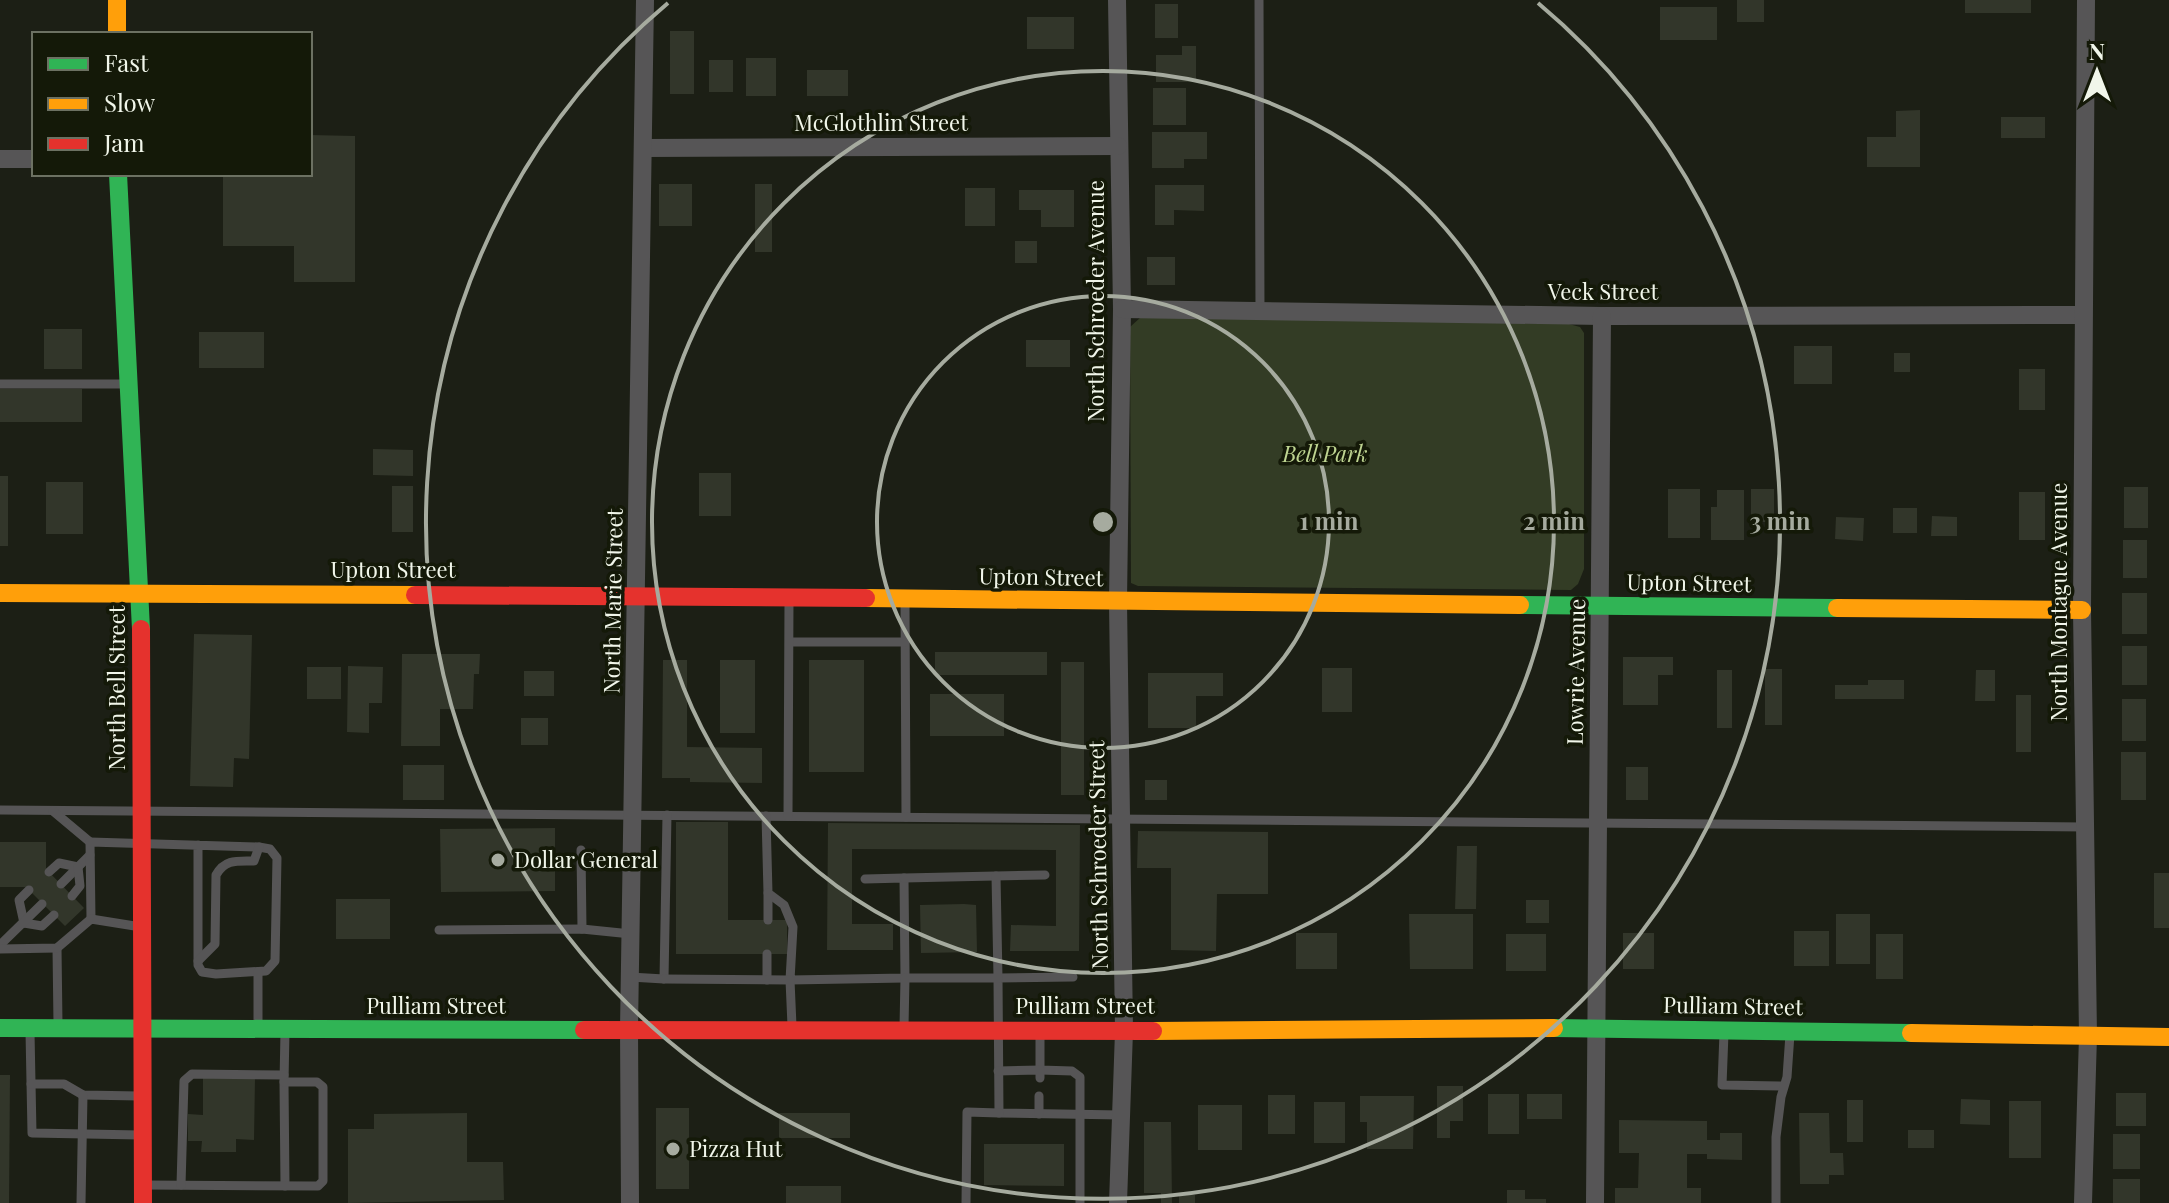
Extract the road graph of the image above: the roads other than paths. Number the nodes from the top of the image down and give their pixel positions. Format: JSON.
{"nodes":[{"id":1,"x":117,"y":0,"type":"edge"},
{"id":2,"x":645,"y":0,"type":"edge"},
{"id":3,"x":1117,"y":0,"type":"edge"},
{"id":4,"x":1259,"y":0,"type":"edge"},
{"id":5,"x":2086,"y":0,"type":"edge"},
{"id":6,"x":117,"y":32,"type":"edge"},
{"id":7,"x":1118,"y":146,"type":"junction"},
{"id":8,"x":644,"y":148,"type":"junction"},
{"id":9,"x":0,"y":159,"type":"edge"},
{"id":10,"x":32,"y":159,"type":"edge"},
{"id":11,"x":118,"y":176,"type":"edge"},
{"id":12,"x":1122,"y":309,"type":"junction"},
{"id":13,"x":1260,"y":311,"type":"junction"},
{"id":14,"x":2083,"y":315,"type":"junction"},
{"id":15,"x":1602,"y":316,"type":"junction"},
{"id":16,"x":0,"y":384,"type":"edge"},
{"id":17,"x":130,"y":384,"type":"junction"},
{"id":18,"x":141,"y":592,"type":"junction"},
{"id":19,"x":0,"y":593,"type":"edge"},
{"id":20,"x":637,"y":596,"type":"junction"},
{"id":21,"x":788,"y":598,"type":"junction"},
{"id":22,"x":905,"y":599,"type":"junction"},
{"id":23,"x":1118,"y":602,"type":"junction"},
{"id":24,"x":1601,"y":606,"type":"junction"},
{"id":25,"x":2082,"y":610,"type":"junction"},
{"id":26,"x":790,"y":642,"type":"junction"},
{"id":27,"x":905,"y":642,"type":"junction"},
{"id":28,"x":0,"y":810,"type":"edge"},
{"id":29,"x":53,"y":810,"type":"junction"},
{"id":30,"x":142,"y":811,"type":"junction"},
{"id":31,"x":633,"y":815,"type":"junction"},
{"id":32,"x":667,"y":815,"type":"junction"},
{"id":33,"x":766,"y":816,"type":"junction"},
{"id":34,"x":788,"y":816,"type":"junction"},
{"id":35,"x":906,"y":817,"type":"junction"},
{"id":36,"x":1121,"y":819,"type":"junction"},
{"id":37,"x":1598,"y":823,"type":"junction"},
{"id":38,"x":2085,"y":827,"type":"junction"},
{"id":39,"x":90,"y":842,"type":"junction"},
{"id":40,"x":142,"y":843,"type":"junction"},
{"id":41,"x":198,"y":845,"type":"junction"},
{"id":42,"x":259,"y":847,"type":"junction"},
{"id":43,"x":581,"y":850,"type":"dead end"},
{"id":44,"x":90,"y":855,"type":"junction"},
{"id":45,"x":78,"y":867,"type":"junction"},
{"id":46,"x":49,"y":872,"type":"dead end"},
{"id":47,"x":1045,"y":875,"type":"dead end"},
{"id":48,"x":996,"y":876,"type":"junction"},
{"id":49,"x":904,"y":878,"type":"junction"},
{"id":50,"x":865,"y":879,"type":"dead end"},
{"id":51,"x":61,"y":884,"type":"dead end"},
{"id":52,"x":29,"y":890,"type":"dead end"},
{"id":53,"x":768,"y":893,"type":"junction"},
{"id":54,"x":72,"y":896,"type":"dead end"},
{"id":55,"x":42,"y":904,"type":"dead end"},
{"id":56,"x":54,"y":915,"type":"dead end"},
{"id":57,"x":91,"y":919,"type":"junction"},
{"id":58,"x":768,"y":920,"type":"dead end"},
{"id":59,"x":24,"y":923,"type":"junction"},
{"id":60,"x":142,"y":928,"type":"junction"},
{"id":61,"x":582,"y":929,"type":"junction"},
{"id":62,"x":439,"y":930,"type":"dead end"},
{"id":63,"x":631,"y":934,"type":"junction"},
{"id":64,"x":0,"y":947,"type":"edge"},
{"id":65,"x":57,"y":948,"type":"junction"},
{"id":66,"x":767,"y":954,"type":"dead end"},
{"id":67,"x":198,"y":961,"type":"junction"},
{"id":68,"x":258,"y":972,"type":"junction"},
{"id":69,"x":630,"y":977,"type":"junction"},
{"id":70,"x":1073,"y":977,"type":"dead end"},
{"id":71,"x":905,"y":978,"type":"junction"},
{"id":72,"x":998,"y":978,"type":"junction"},
{"id":73,"x":664,"y":979,"type":"junction"},
{"id":74,"x":767,"y":980,"type":"junction"},
{"id":75,"x":790,"y":980,"type":"junction"},
{"id":76,"x":0,"y":1028,"type":"edge"},
{"id":77,"x":1596,"y":1028,"type":"junction"},
{"id":78,"x":30,"y":1029,"type":"junction"},
{"id":79,"x":58,"y":1029,"type":"junction"},
{"id":80,"x":629,"y":1029,"type":"junction"},
{"id":81,"x":792,"y":1029,"type":"junction"},
{"id":82,"x":258,"y":1030,"type":"junction"},
{"id":83,"x":285,"y":1030,"type":"junction"},
{"id":84,"x":904,"y":1030,"type":"junction"},
{"id":85,"x":998,"y":1030,"type":"junction"},
{"id":86,"x":1725,"y":1030,"type":"junction"},
{"id":87,"x":143,"y":1031,"type":"junction"},
{"id":88,"x":1040,"y":1031,"type":"junction"},
{"id":89,"x":1124,"y":1031,"type":"junction"},
{"id":90,"x":1790,"y":1031,"type":"junction"},
{"id":91,"x":2088,"y":1036,"type":"junction"},
{"id":92,"x":2169,"y":1037,"type":"edge"},
{"id":93,"x":998,"y":1071,"type":"junction"},
{"id":94,"x":1040,"y":1074,"type":"junction"},
{"id":95,"x":284,"y":1079,"type":"junction"},
{"id":96,"x":31,"y":1084,"type":"junction"},
{"id":97,"x":1783,"y":1086,"type":"junction"},
{"id":98,"x":83,"y":1095,"type":"junction"},
{"id":99,"x":143,"y":1096,"type":"junction"},
{"id":100,"x":1039,"y":1096,"type":"dead end"},
{"id":101,"x":999,"y":1113,"type":"junction"},
{"id":102,"x":1039,"y":1114,"type":"junction"},
{"id":103,"x":1121,"y":1115,"type":"junction"},
{"id":104,"x":1081,"y":1116,"type":"junction"},
{"id":105,"x":82,"y":1134,"type":"junction"},
{"id":106,"x":143,"y":1135,"type":"junction"},
{"id":107,"x":181,"y":1185,"type":"junction"},
{"id":108,"x":285,"y":1186,"type":"junction"},
{"id":109,"x":143,"y":1194,"type":"edge"},
{"id":110,"x":81,"y":1203,"type":"edge"},
{"id":111,"x":630,"y":1203,"type":"edge"},
{"id":112,"x":966,"y":1203,"type":"edge"},
{"id":113,"x":1080,"y":1203,"type":"edge"},
{"id":114,"x":1118,"y":1203,"type":"edge"},
{"id":115,"x":1595,"y":1203,"type":"edge"},
{"id":116,"x":1776,"y":1203,"type":"edge"},
{"id":117,"x":2083,"y":1203,"type":"edge"}],
"edges":[{"from":1,"to":6,"type":"main road"},
{"from":2,"to":8,"type":"street","name":"North Marie Street"},
{"from":3,"to":7,"type":"street","name":"North Schroeder Avenue"},
{"from":4,"to":13,"type":"lane"},
{"from":5,"to":14,"type":"street","name":"North Montague Avenue"},
{"from":7,"to":8,"type":"street","name":"McGlothlin Street"},
{"from":7,"to":12,"type":"street","name":"North Schroeder Avenue"},
{"from":8,"to":20,"type":"street","name":"North Marie Street"},
{"from":9,"to":10,"type":"street"},
{"from":11,"to":17,"type":"main road","name":"North Bell Street"},
{"from":12,"to":13,"type":"street","name":"Veck Street"},
{"from":12,"to":23,"type":"street","name":"North Schroeder Avenue"},
{"from":13,"to":15,"type":"street","name":"Veck Street"},
{"from":14,"to":15,"type":"street","name":"Veck Street"},
{"from":14,"to":25,"type":"street","name":"North Montague Avenue"},
{"from":15,"to":24,"type":"street","name":"Lowrie Avenue"},
{"from":16,"to":17,"type":"lane"},
{"from":17,"to":18,"type":"main road","name":"North Bell Street"},
{"from":18,"to":19,"type":"main road","name":"Upton Street"},
{"from":18,"to":20,"type":"main road","name":"Upton Street"},
{"from":18,"to":30,"type":"main road","name":"North Bell Street"},
{"from":20,"to":21,"type":"main road","name":"Upton Street"},
{"from":20,"to":31,"type":"street","name":"North Marie Street"},
{"from":21,"to":22,"type":"main road","name":"Upton Street"},
{"from":21,"to":26,"type":"lane"},
{"from":22,"to":23,"type":"main road","name":"Upton Street"},
{"from":22,"to":27,"type":"lane"},
{"from":23,"to":24,"type":"main road","name":"Upton Street"},
{"from":23,"to":36,"type":"street","name":"North Schroeder Street"},
{"from":24,"to":25,"type":"main road","name":"Upton Street"},
{"from":24,"to":37,"type":"street","name":"Lowrie Avenue"},
{"from":25,"to":38,"type":"street","name":"North Montague Avenue"},
{"from":26,"to":27,"type":"lane"},
{"from":26,"to":34,"type":"lane"},
{"from":27,"to":35,"type":"lane"},
{"from":28,"to":29,"type":"lane"},
{"from":29,"to":30,"type":"lane"},
{"from":29,"to":39,"type":"lane"},
{"from":30,"to":31,"type":"lane"},
{"from":30,"to":40,"type":"main road","name":"North Bell Street"},
{"from":31,"to":32,"type":"lane"},
{"from":31,"to":63,"type":"street","name":"North Marie Street"},
{"from":32,"to":33,"type":"lane"},
{"from":32,"to":73,"type":"lane"},
{"from":33,"to":34,"type":"lane"},
{"from":33,"to":53,"type":"lane"},
{"from":34,"to":35,"type":"lane"},
{"from":35,"to":36,"type":"lane"},
{"from":36,"to":37,"type":"lane"},
{"from":36,"to":89,"type":"street","name":"North Schroeder Street"},
{"from":37,"to":38,"type":"lane"},
{"from":37,"to":77,"type":"street","name":"Lowrie Avenue"},
{"from":38,"to":91,"type":"street","name":"North Montague Avenue"},
{"from":39,"to":40,"type":"lane"},
{"from":39,"to":44,"type":"lane"},
{"from":40,"to":41,"type":"lane"},
{"from":40,"to":60,"type":"main road","name":"North Bell Street"},
{"from":41,"to":42,"type":"lane"},
{"from":41,"to":67,"type":"lane"},
{"from":42,"to":67,"type":"lane"},
{"from":42,"to":68,"type":"lane"},
{"from":43,"to":61,"type":"lane"},
{"from":44,"to":45,"type":"lane"},
{"from":44,"to":57,"type":"lane"},
{"from":45,"to":46,"type":"lane"},
{"from":45,"to":51,"type":"lane"},
{"from":45,"to":54,"type":"lane"},
{"from":47,"to":48,"type":"lane"},
{"from":48,"to":49,"type":"lane"},
{"from":48,"to":72,"type":"lane"},
{"from":49,"to":50,"type":"lane"},
{"from":49,"to":71,"type":"lane"},
{"from":52,"to":59,"type":"lane"},
{"from":53,"to":58,"type":"lane"},
{"from":53,"to":75,"type":"lane"},
{"from":55,"to":59,"type":"lane"},
{"from":56,"to":59,"type":"lane"},
{"from":57,"to":60,"type":"lane"},
{"from":57,"to":65,"type":"lane"},
{"from":59,"to":64,"type":"lane"},
{"from":60,"to":87,"type":"main road","name":"North Bell Street"},
{"from":61,"to":62,"type":"lane"},
{"from":61,"to":63,"type":"lane"},
{"from":63,"to":69,"type":"street","name":"North Marie Street"},
{"from":64,"to":65,"type":"lane"},
{"from":65,"to":79,"type":"lane"},
{"from":66,"to":74,"type":"lane"},
{"from":67,"to":68,"type":"lane"},
{"from":68,"to":82,"type":"lane"},
{"from":69,"to":73,"type":"lane"},
{"from":69,"to":80,"type":"street","name":"North Marie Street"},
{"from":70,"to":72,"type":"lane"},
{"from":71,"to":72,"type":"lane"},
{"from":71,"to":75,"type":"lane"},
{"from":71,"to":84,"type":"lane"},
{"from":72,"to":85,"type":"lane"},
{"from":73,"to":74,"type":"lane"},
{"from":74,"to":75,"type":"lane"},
{"from":75,"to":81,"type":"lane"},
{"from":76,"to":78,"type":"main road","name":"Pulliam Street"},
{"from":77,"to":86,"type":"main road","name":"Pulliam Street"},
{"from":77,"to":89,"type":"main road","name":"Pulliam Street"},
{"from":77,"to":115,"type":"street","name":"Lowrie Avenue"},
{"from":78,"to":79,"type":"main road","name":"Pulliam Street"},
{"from":78,"to":96,"type":"lane"},
{"from":79,"to":87,"type":"main road","name":"Pulliam Street"},
{"from":80,"to":81,"type":"main road","name":"Pulliam Street"},
{"from":80,"to":83,"type":"main road","name":"Pulliam Street"},
{"from":80,"to":111,"type":"street","name":"North Marie Street"},
{"from":81,"to":84,"type":"main road","name":"Pulliam Street"},
{"from":82,"to":83,"type":"main road","name":"Pulliam Street"},
{"from":82,"to":87,"type":"main road","name":"Pulliam Street"},
{"from":83,"to":95,"type":"lane"},
{"from":84,"to":85,"type":"main road","name":"Pulliam Street"},
{"from":85,"to":88,"type":"main road","name":"Pulliam Street"},
{"from":85,"to":93,"type":"lane"},
{"from":86,"to":90,"type":"main road","name":"Pulliam Street"},
{"from":86,"to":97,"type":"lane"},
{"from":87,"to":99,"type":"main road","name":"North Bell Street"},
{"from":88,"to":89,"type":"main road","name":"Pulliam Street"},
{"from":88,"to":94,"type":"lane"},
{"from":89,"to":103,"type":"street","name":"North Schroeder Street"},
{"from":90,"to":91,"type":"main road","name":"Pulliam Street"},
{"from":90,"to":97,"type":"lane"},
{"from":91,"to":92,"type":"main road","name":"Pulliam Street"},
{"from":91,"to":117,"type":"street","name":"North Montague Avenue"},
{"from":93,"to":94,"type":"lane"},
{"from":93,"to":101,"type":"lane"},
{"from":94,"to":104,"type":"lane"},
{"from":95,"to":107,"type":"lane"},
{"from":95,"to":108,"type":"lane"},
{"from":95,"to":108,"type":"lane"},
{"from":96,"to":98,"type":"lane"},
{"from":96,"to":105,"type":"lane"},
{"from":97,"to":116,"type":"lane"},
{"from":98,"to":99,"type":"lane"},
{"from":98,"to":105,"type":"lane"},
{"from":99,"to":106,"type":"main road","name":"North Bell Street"},
{"from":100,"to":102,"type":"lane"},
{"from":101,"to":102,"type":"lane"},
{"from":101,"to":112,"type":"lane"},
{"from":102,"to":104,"type":"lane"},
{"from":103,"to":104,"type":"lane"},
{"from":103,"to":114,"type":"street","name":"North Schroeder Street"},
{"from":104,"to":113,"type":"lane"},
{"from":105,"to":106,"type":"lane"},
{"from":105,"to":110,"type":"lane"},
{"from":106,"to":109,"type":"main road","name":"North Bell Street"},
{"from":107,"to":108,"type":"lane"},
{"from":107,"to":109,"type":"lane"}]}
